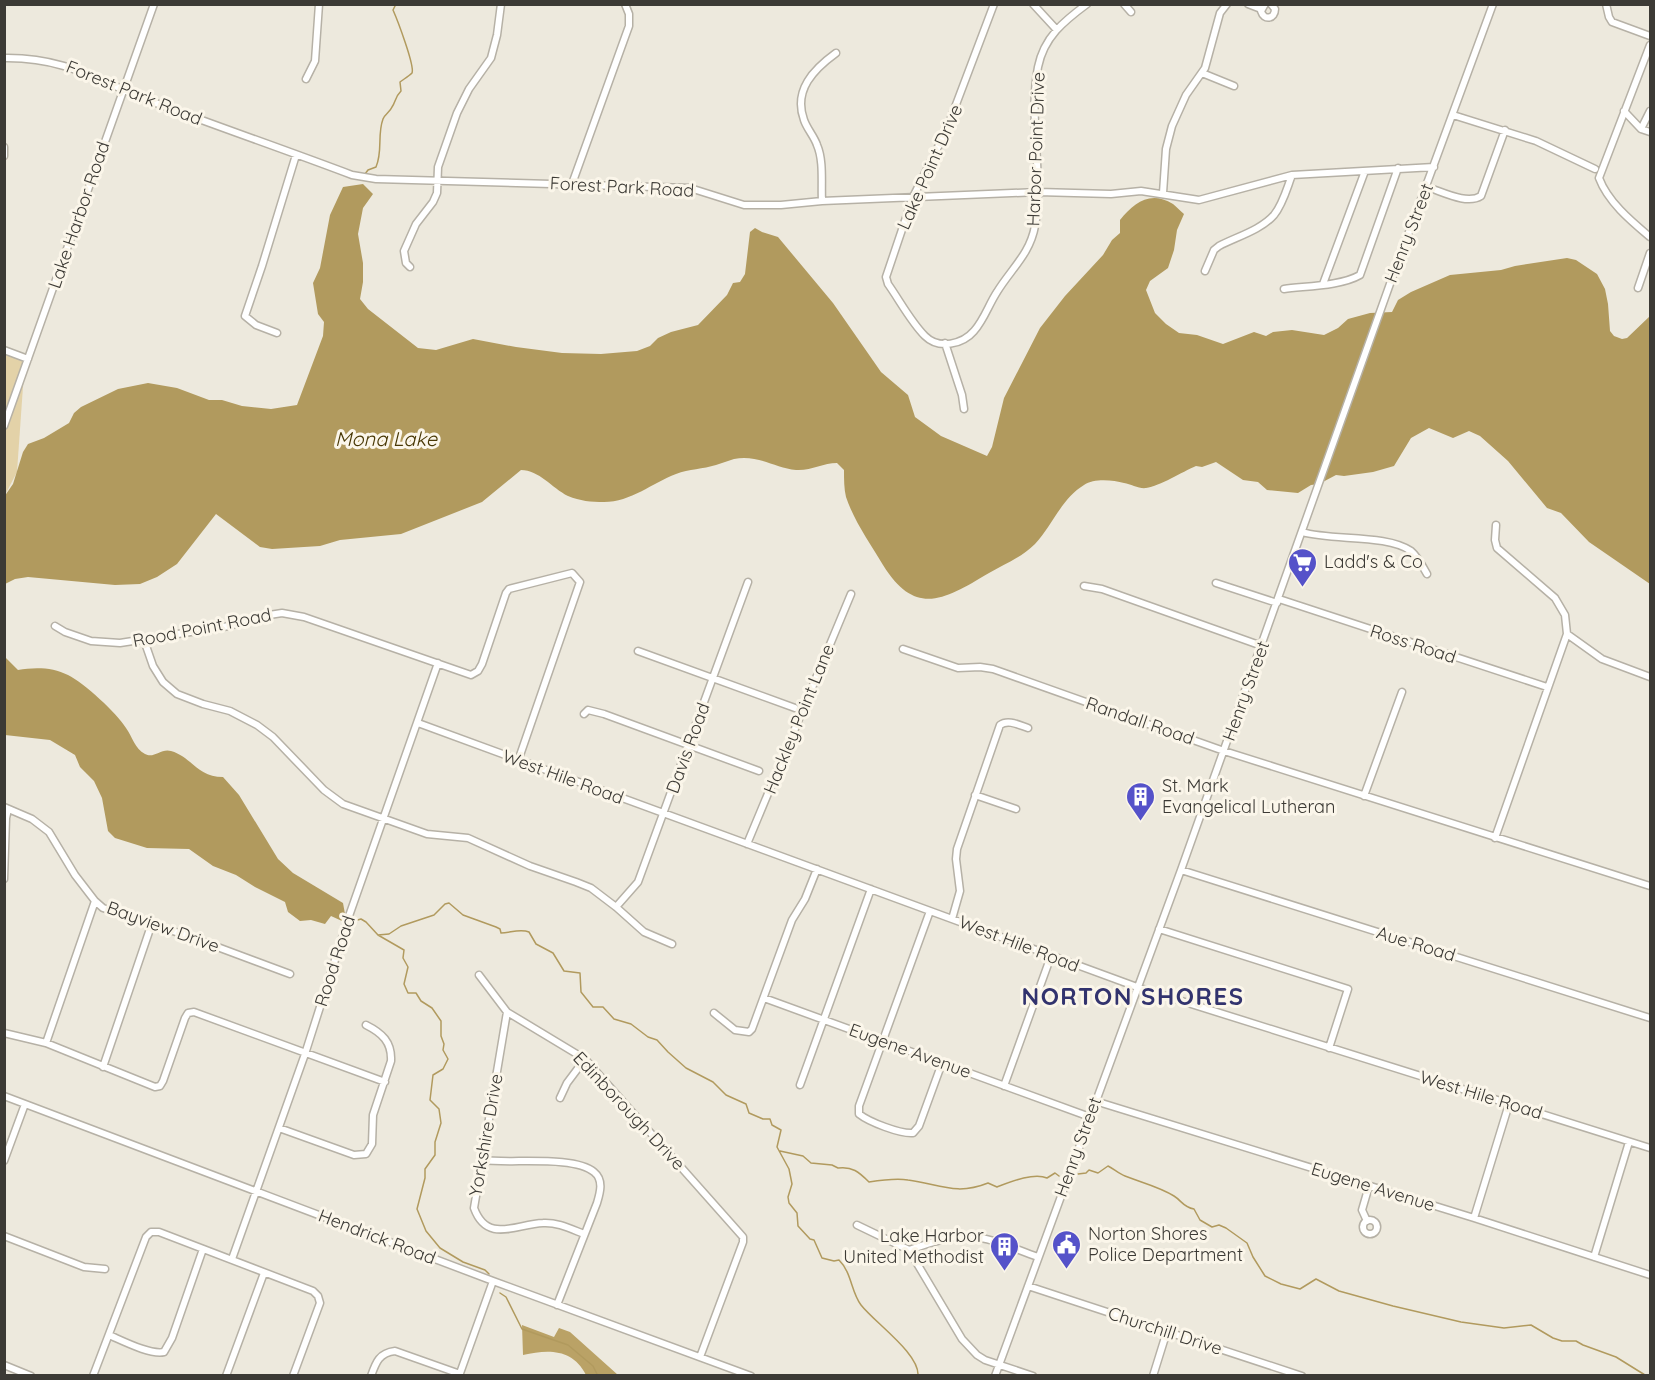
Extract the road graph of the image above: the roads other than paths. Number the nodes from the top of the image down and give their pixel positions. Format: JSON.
{"nodes":[{"id":1,"x":154,"y":4,"type":"edge"},
{"id":2,"x":319,"y":4,"type":"edge"},
{"id":3,"x":501,"y":4,"type":"edge"},
{"id":4,"x":994,"y":4,"type":"edge"},
{"id":5,"x":1033,"y":4,"type":"edge"},
{"id":6,"x":1087,"y":4,"type":"edge"},
{"id":7,"x":1124,"y":4,"type":"edge"},
{"id":8,"x":1227,"y":4,"type":"edge"},
{"id":9,"x":1248,"y":4,"type":"edge"},
{"id":10,"x":1271,"y":4,"type":"edge"},
{"id":11,"x":1493,"y":4,"type":"edge"},
{"id":12,"x":1606,"y":4,"type":"edge"},
{"id":13,"x":627,"y":5,"type":"edge"},
{"id":14,"x":1263,"y":7,"type":"edge"},
{"id":15,"x":1131,"y":12,"type":"dead end"},
{"id":16,"x":1056,"y":29,"type":"junction"},
{"id":17,"x":1650,"y":36,"type":"edge"},
{"id":18,"x":1650,"y":45,"type":"edge"},
{"id":19,"x":836,"y":53,"type":"dead end"},
{"id":20,"x":4,"y":58,"type":"edge"},
{"id":21,"x":1202,"y":73,"type":"junction"},
{"id":22,"x":306,"y":79,"type":"dead end"},
{"id":23,"x":1234,"y":86,"type":"dead end"},
{"id":24,"x":123,"y":90,"type":"junction"},
{"id":25,"x":1624,"y":111,"type":"junction"},
{"id":26,"x":1650,"y":111,"type":"edge"},
{"id":27,"x":1454,"y":115,"type":"junction"},
{"id":28,"x":1641,"y":129,"type":"junction"},
{"id":29,"x":1505,"y":130,"type":"junction"},
{"id":30,"x":1650,"y":132,"type":"edge"},
{"id":31,"x":4,"y":147,"type":"edge"},
{"id":32,"x":297,"y":154,"type":"junction"},
{"id":33,"x":4,"y":156,"type":"edge"},
{"id":34,"x":1434,"y":167,"type":"junction"},
{"id":35,"x":1398,"y":168,"type":"junction"},
{"id":36,"x":1595,"y":169,"type":"dead end"},
{"id":37,"x":1365,"y":171,"type":"junction"},
{"id":38,"x":1292,"y":175,"type":"junction"},
{"id":39,"x":438,"y":180,"type":"junction"},
{"id":40,"x":572,"y":184,"type":"junction"},
{"id":41,"x":1427,"y":187,"type":"junction"},
{"id":42,"x":1038,"y":192,"type":"junction"},
{"id":43,"x":1163,"y":194,"type":"junction"},
{"id":44,"x":913,"y":197,"type":"junction"},
{"id":45,"x":822,"y":201,"type":"junction"},
{"id":46,"x":1650,"y":237,"type":"edge"},
{"id":47,"x":1650,"y":253,"type":"edge"},
{"id":48,"x":410,"y":267,"type":"dead end"},
{"id":49,"x":1205,"y":271,"type":"dead end"},
{"id":50,"x":1323,"y":284,"type":"junction"},
{"id":51,"x":1638,"y":288,"type":"dead end"},
{"id":52,"x":1284,"y":289,"type":"dead end"},
{"id":53,"x":277,"y":333,"type":"dead end"},
{"id":54,"x":945,"y":343,"type":"junction"},
{"id":55,"x":4,"y":350,"type":"edge"},
{"id":56,"x":28,"y":359,"type":"junction"},
{"id":57,"x":964,"y":409,"type":"dead end"},
{"id":58,"x":4,"y":426,"type":"edge"},
{"id":59,"x":1496,"y":525,"type":"dead end"},
{"id":60,"x":1302,"y":532,"type":"junction"},
{"id":61,"x":1427,"y":574,"type":"dead end"},
{"id":62,"x":748,"y":582,"type":"dead end"},
{"id":63,"x":1216,"y":583,"type":"dead end"},
{"id":64,"x":1084,"y":586,"type":"dead end"},
{"id":65,"x":851,"y":594,"type":"dead end"},
{"id":66,"x":1278,"y":601,"type":"junction"},
{"id":67,"x":54,"y":626,"type":"dead end"},
{"id":68,"x":1567,"y":634,"type":"junction"},
{"id":69,"x":144,"y":640,"type":"junction"},
{"id":70,"x":1262,"y":646,"type":"junction"},
{"id":71,"x":903,"y":649,"type":"dead end"},
{"id":72,"x":638,"y":651,"type":"dead end"},
{"id":73,"x":438,"y":663,"type":"junction"},
{"id":74,"x":1650,"y":677,"type":"edge"},
{"id":75,"x":712,"y":678,"type":"junction"},
{"id":76,"x":1547,"y":687,"type":"junction"},
{"id":77,"x":1402,"y":692,"type":"dead end"},
{"id":78,"x":795,"y":708,"type":"dead end"},
{"id":79,"x":584,"y":714,"type":"dead end"},
{"id":80,"x":418,"y":723,"type":"junction"},
{"id":81,"x":1028,"y":728,"type":"dead end"},
{"id":82,"x":688,"y":746,"type":"junction"},
{"id":83,"x":1224,"y":751,"type":"junction"},
{"id":84,"x":518,"y":761,"type":"junction"},
{"id":85,"x":759,"y":771,"type":"dead end"},
{"id":86,"x":975,"y":795,"type":"junction"},
{"id":87,"x":1364,"y":796,"type":"junction"},
{"id":88,"x":7,"y":808,"type":"edge"},
{"id":89,"x":1016,"y":808,"type":"dead end"},
{"id":90,"x":664,"y":814,"type":"junction"},
{"id":91,"x":383,"y":820,"type":"junction"},
{"id":92,"x":1495,"y":838,"type":"junction"},
{"id":93,"x":747,"y":844,"type":"junction"},
{"id":94,"x":817,"y":869,"type":"junction"},
{"id":95,"x":1181,"y":870,"type":"junction"},
{"id":96,"x":4,"y":879,"type":"edge"},
{"id":97,"x":1650,"y":886,"type":"edge"},
{"id":98,"x":871,"y":889,"type":"junction"},
{"id":99,"x":95,"y":900,"type":"junction"},
{"id":100,"x":616,"y":907,"type":"junction"},
{"id":101,"x":930,"y":911,"type":"junction"},
{"id":102,"x":952,"y":919,"type":"junction"},
{"id":103,"x":152,"y":923,"type":"junction"},
{"id":104,"x":1159,"y":929,"type":"junction"},
{"id":105,"x":672,"y":944,"type":"dead end"},
{"id":106,"x":1051,"y":956,"type":"junction"},
{"id":107,"x":290,"y":974,"type":"dead end"},
{"id":108,"x":479,"y":975,"type":"dead end"},
{"id":109,"x":1137,"y":987,"type":"junction"},
{"id":110,"x":764,"y":998,"type":"junction"},
{"id":111,"x":507,"y":1011,"type":"junction"},
{"id":112,"x":714,"y":1013,"type":"dead end"},
{"id":113,"x":1650,"y":1018,"type":"edge"},
{"id":114,"x":823,"y":1020,"type":"junction"},
{"id":115,"x":366,"y":1025,"type":"dead end"},
{"id":116,"x":4,"y":1033,"type":"edge"},
{"id":117,"x":882,"y":1042,"type":"junction"},
{"id":118,"x":46,"y":1043,"type":"junction"},
{"id":119,"x":1329,"y":1047,"type":"junction"},
{"id":120,"x":305,"y":1054,"type":"junction"},
{"id":121,"x":585,"y":1059,"type":"junction"},
{"id":122,"x":942,"y":1063,"type":"junction"},
{"id":123,"x":103,"y":1067,"type":"junction"},
{"id":124,"x":385,"y":1082,"type":"junction"},
{"id":125,"x":800,"y":1085,"type":"dead end"},
{"id":126,"x":1004,"y":1086,"type":"junction"},
{"id":127,"x":4,"y":1096,"type":"edge"},
{"id":128,"x":560,"y":1098,"type":"dead end"},
{"id":129,"x":1095,"y":1101,"type":"junction"},
{"id":130,"x":25,"y":1104,"type":"junction"},
{"id":131,"x":1509,"y":1104,"type":"junction"},
{"id":132,"x":1089,"y":1117,"type":"junction"},
{"id":133,"x":279,"y":1128,"type":"junction"},
{"id":134,"x":1629,"y":1142,"type":"junction"},
{"id":135,"x":1650,"y":1149,"type":"edge"},
{"id":136,"x":483,"y":1160,"type":"junction"},
{"id":137,"x":4,"y":1161,"type":"edge"},
{"id":138,"x":1369,"y":1186,"type":"junction"},
{"id":139,"x":256,"y":1191,"type":"junction"},
{"id":140,"x":1474,"y":1218,"type":"junction"},
{"id":141,"x":1366,"y":1221,"type":"dead end"},
{"id":142,"x":856,"y":1225,"type":"dead end"},
{"id":143,"x":584,"y":1234,"type":"junction"},
{"id":144,"x":4,"y":1236,"type":"edge"},
{"id":145,"x":203,"y":1249,"type":"junction"},
{"id":146,"x":909,"y":1250,"type":"junction"},
{"id":147,"x":1038,"y":1257,"type":"junction"},
{"id":148,"x":1594,"y":1257,"type":"junction"},
{"id":149,"x":232,"y":1259,"type":"junction"},
{"id":150,"x":105,"y":1269,"type":"dead end"},
{"id":151,"x":264,"y":1273,"type":"junction"},
{"id":152,"x":1650,"y":1275,"type":"edge"},
{"id":153,"x":493,"y":1281,"type":"junction"},
{"id":154,"x":1028,"y":1286,"type":"junction"},
{"id":155,"x":557,"y":1305,"type":"junction"},
{"id":156,"x":1167,"y":1331,"type":"junction"},
{"id":157,"x":109,"y":1335,"type":"junction"},
{"id":158,"x":700,"y":1358,"type":"junction"},
{"id":159,"x":999,"y":1364,"type":"junction"},
{"id":160,"x":4,"y":1365,"type":"edge"},
{"id":161,"x":459,"y":1375,"type":"edge"},
{"id":162,"x":31,"y":1376,"type":"edge"},
{"id":163,"x":93,"y":1376,"type":"edge"},
{"id":164,"x":226,"y":1376,"type":"edge"},
{"id":165,"x":293,"y":1376,"type":"edge"},
{"id":166,"x":371,"y":1376,"type":"edge"},
{"id":167,"x":751,"y":1376,"type":"edge"},
{"id":168,"x":994,"y":1376,"type":"edge"},
{"id":169,"x":1033,"y":1376,"type":"edge"},
{"id":170,"x":1154,"y":1376,"type":"edge"},
{"id":171,"x":1302,"y":1376,"type":"edge"}],
"edges":[{"from":1,"to":24,"type":"street","name":"Lake Harbor Road"},
{"from":2,"to":22,"type":"street"},
{"from":3,"to":39,"type":"street"},
{"from":4,"to":44,"type":"street","name":"Lake Point Drive"},
{"from":5,"to":16,"type":"street"},
{"from":6,"to":16,"type":"street"},
{"from":7,"to":15,"type":"street"},
{"from":8,"to":21,"type":"street"},
{"from":9,"to":14,"type":"street"},
{"from":10,"to":14,"type":"street"},
{"from":11,"to":27,"type":"street","name":"Henry Street"},
{"from":12,"to":17,"type":"street"},
{"from":13,"to":40,"type":"street"},
{"from":16,"to":42,"type":"street","name":"Harbor Point Drive"},
{"from":18,"to":25,"type":"street"},
{"from":19,"to":45,"type":"street"},
{"from":20,"to":24,"type":"street","name":"Forest Park Road"},
{"from":21,"to":23,"type":"street"},
{"from":21,"to":43,"type":"street"},
{"from":24,"to":32,"type":"street","name":"Forest Park Road"},
{"from":24,"to":56,"type":"street","name":"Lake Harbor Road"},
{"from":25,"to":28,"type":"street"},
{"from":25,"to":46,"type":"street"},
{"from":26,"to":28,"type":"street"},
{"from":27,"to":29,"type":"street"},
{"from":27,"to":34,"type":"street","name":"Henry Street"},
{"from":28,"to":30,"type":"street"},
{"from":29,"to":36,"type":"street"},
{"from":29,"to":41,"type":"street"},
{"from":31,"to":33,"type":"street"},
{"from":32,"to":39,"type":"street","name":"Forest Park Road"},
{"from":32,"to":53,"type":"street"},
{"from":34,"to":35,"type":"street","name":"Forest Park Road"},
{"from":34,"to":41,"type":"street","name":"Henry Street"},
{"from":35,"to":37,"type":"street","name":"Forest Park Road"},
{"from":35,"to":50,"type":"street"},
{"from":37,"to":38,"type":"street","name":"Forest Park Road"},
{"from":37,"to":50,"type":"street"},
{"from":38,"to":43,"type":"street","name":"Forest Park Road"},
{"from":38,"to":49,"type":"street"},
{"from":39,"to":40,"type":"street","name":"Forest Park Road"},
{"from":39,"to":48,"type":"street"},
{"from":40,"to":45,"type":"street","name":"Forest Park Road"},
{"from":41,"to":60,"type":"street","name":"Henry Street"},
{"from":42,"to":43,"type":"street","name":"Forest Park Road"},
{"from":42,"to":44,"type":"street","name":"Forest Park Road"},
{"from":42,"to":54,"type":"street","name":"Harbor Point Drive"},
{"from":44,"to":45,"type":"street","name":"Forest Park Road"},
{"from":44,"to":54,"type":"street","name":"Lake Point Drive"},
{"from":47,"to":51,"type":"street"},
{"from":50,"to":52,"type":"street"},
{"from":54,"to":57,"type":"street"},
{"from":55,"to":56,"type":"street"},
{"from":56,"to":58,"type":"street","name":"Lake Harbor Road"},
{"from":59,"to":68,"type":"street"},
{"from":60,"to":61,"type":"street"},
{"from":60,"to":66,"type":"street","name":"Henry Street"},
{"from":62,"to":75,"type":"street","name":"Davis Road"},
{"from":63,"to":66,"type":"street","name":"Ross Road"},
{"from":64,"to":70,"type":"street"},
{"from":65,"to":93,"type":"street","name":"Hackley Point Lane"},
{"from":66,"to":70,"type":"street","name":"Henry Street"},
{"from":66,"to":76,"type":"street","name":"Ross Road"},
{"from":67,"to":69,"type":"street","name":"Rood Point Road"},
{"from":68,"to":74,"type":"street"},
{"from":68,"to":76,"type":"street"},
{"from":69,"to":73,"type":"street","name":"Rood Point Road"},
{"from":69,"to":91,"type":"street"},
{"from":70,"to":83,"type":"street","name":"Henry Street"},
{"from":71,"to":83,"type":"street","name":"Randall Road"},
{"from":72,"to":75,"type":"street"},
{"from":73,"to":80,"type":"street","name":"Rood Road"},
{"from":73,"to":84,"type":"street","name":"Rood Point Road"},
{"from":75,"to":78,"type":"street"},
{"from":75,"to":82,"type":"street","name":"Davis Road"},
{"from":76,"to":92,"type":"street"},
{"from":77,"to":87,"type":"street"},
{"from":79,"to":82,"type":"street"},
{"from":80,"to":84,"type":"street","name":"West Hile Road"},
{"from":80,"to":91,"type":"street","name":"Rood Road"},
{"from":81,"to":86,"type":"street"},
{"from":82,"to":85,"type":"street"},
{"from":82,"to":90,"type":"street","name":"Davis Road"},
{"from":83,"to":87,"type":"street","name":"Randall Road"},
{"from":83,"to":95,"type":"street","name":"Henry Street"},
{"from":84,"to":90,"type":"street","name":"West Hile Road"},
{"from":86,"to":89,"type":"street"},
{"from":86,"to":102,"type":"street"},
{"from":87,"to":92,"type":"street","name":"Randall Road"},
{"from":88,"to":96,"type":"street"},
{"from":88,"to":99,"type":"street","name":"Bayview Drive"},
{"from":90,"to":93,"type":"street","name":"West Hile Road"},
{"from":90,"to":100,"type":"street","name":"Davis Road"},
{"from":91,"to":100,"type":"street"},
{"from":91,"to":120,"type":"street","name":"Rood Road"},
{"from":92,"to":97,"type":"street","name":"Randall Road"},
{"from":93,"to":94,"type":"street","name":"West Hile Road"},
{"from":94,"to":98,"type":"street","name":"West Hile Road"},
{"from":94,"to":110,"type":"street"},
{"from":95,"to":104,"type":"street","name":"Henry Street"},
{"from":95,"to":113,"type":"street","name":"Aue Road"},
{"from":98,"to":101,"type":"street","name":"West Hile Road"},
{"from":98,"to":114,"type":"street"},
{"from":99,"to":103,"type":"street","name":"Bayview Drive"},
{"from":99,"to":118,"type":"street"},
{"from":100,"to":105,"type":"street"},
{"from":101,"to":102,"type":"street","name":"West Hile Road"},
{"from":101,"to":117,"type":"street"},
{"from":102,"to":106,"type":"street","name":"West Hile Road"},
{"from":103,"to":107,"type":"street","name":"Bayview Drive"},
{"from":103,"to":123,"type":"street"},
{"from":104,"to":109,"type":"street","name":"Henry Street"},
{"from":104,"to":119,"type":"street"},
{"from":106,"to":109,"type":"street","name":"West Hile Road"},
{"from":106,"to":126,"type":"street"},
{"from":108,"to":111,"type":"street","name":"Edinborough Drive"},
{"from":109,"to":119,"type":"street","name":"West Hile Road"},
{"from":109,"to":129,"type":"street","name":"Henry Street"},
{"from":110,"to":112,"type":"street"},
{"from":110,"to":114,"type":"street","name":"Eugene Avenue"},
{"from":111,"to":121,"type":"street","name":"Edinborough Drive"},
{"from":111,"to":136,"type":"street","name":"Yorkshire Drive"},
{"from":114,"to":117,"type":"street","name":"Eugene Avenue"},
{"from":114,"to":125,"type":"street"},
{"from":115,"to":124,"type":"street"},
{"from":116,"to":118,"type":"street"},
{"from":117,"to":122,"type":"street","name":"Eugene Avenue"},
{"from":117,"to":122,"type":"street"},
{"from":118,"to":123,"type":"street"},
{"from":119,"to":131,"type":"street","name":"West Hile Road"},
{"from":120,"to":123,"type":"street"},
{"from":120,"to":124,"type":"street"},
{"from":120,"to":133,"type":"street","name":"Rood Road"},
{"from":121,"to":128,"type":"street"},
{"from":121,"to":158,"type":"street","name":"Edinborough Drive"},
{"from":122,"to":126,"type":"street","name":"Eugene Avenue"},
{"from":124,"to":133,"type":"street"},
{"from":126,"to":132,"type":"street","name":"Eugene Avenue"},
{"from":127,"to":130,"type":"street","name":"Hendrick Road"},
{"from":129,"to":132,"type":"street","name":"Henry Street"},
{"from":129,"to":138,"type":"street","name":"Eugene Avenue"},
{"from":130,"to":137,"type":"street"},
{"from":130,"to":139,"type":"street","name":"Hendrick Road"},
{"from":131,"to":134,"type":"street","name":"West Hile Road"},
{"from":131,"to":140,"type":"street"},
{"from":132,"to":147,"type":"street","name":"Henry Street"},
{"from":133,"to":139,"type":"street","name":"Rood Road"},
{"from":134,"to":135,"type":"street","name":"West Hile Road"},
{"from":134,"to":148,"type":"street"},
{"from":136,"to":143,"type":"street","name":"Yorkshire Drive"},
{"from":136,"to":143,"type":"street"},
{"from":138,"to":140,"type":"street","name":"Eugene Avenue"},
{"from":138,"to":141,"type":"street"},
{"from":139,"to":149,"type":"street","name":"Rood Road"},
{"from":139,"to":153,"type":"street","name":"Hendrick Road"},
{"from":140,"to":148,"type":"street","name":"Eugene Avenue"},
{"from":142,"to":146,"type":"street"},
{"from":143,"to":155,"type":"street"},
{"from":144,"to":150,"type":"street"},
{"from":145,"to":149,"type":"street"},
{"from":145,"to":157,"type":"street"},
{"from":145,"to":157,"type":"street"},
{"from":146,"to":147,"type":"street"},
{"from":146,"to":159,"type":"street"},
{"from":147,"to":154,"type":"street","name":"Henry Street"},
{"from":148,"to":152,"type":"street","name":"Eugene Avenue"},
{"from":149,"to":151,"type":"street"},
{"from":151,"to":164,"type":"street"},
{"from":151,"to":165,"type":"street"},
{"from":153,"to":155,"type":"street","name":"Hendrick Road"},
{"from":153,"to":161,"type":"street"},
{"from":154,"to":156,"type":"street","name":"Churchill Drive"},
{"from":154,"to":159,"type":"street","name":"Henry Street"},
{"from":155,"to":158,"type":"street","name":"Hendrick Road"},
{"from":156,"to":170,"type":"street"},
{"from":156,"to":171,"type":"street","name":"Churchill Drive"},
{"from":157,"to":163,"type":"street"},
{"from":158,"to":167,"type":"street","name":"Hendrick Road"},
{"from":159,"to":168,"type":"street","name":"Henry Street"},
{"from":159,"to":169,"type":"street"},
{"from":160,"to":162,"type":"street"},
{"from":161,"to":166,"type":"street"}]}
